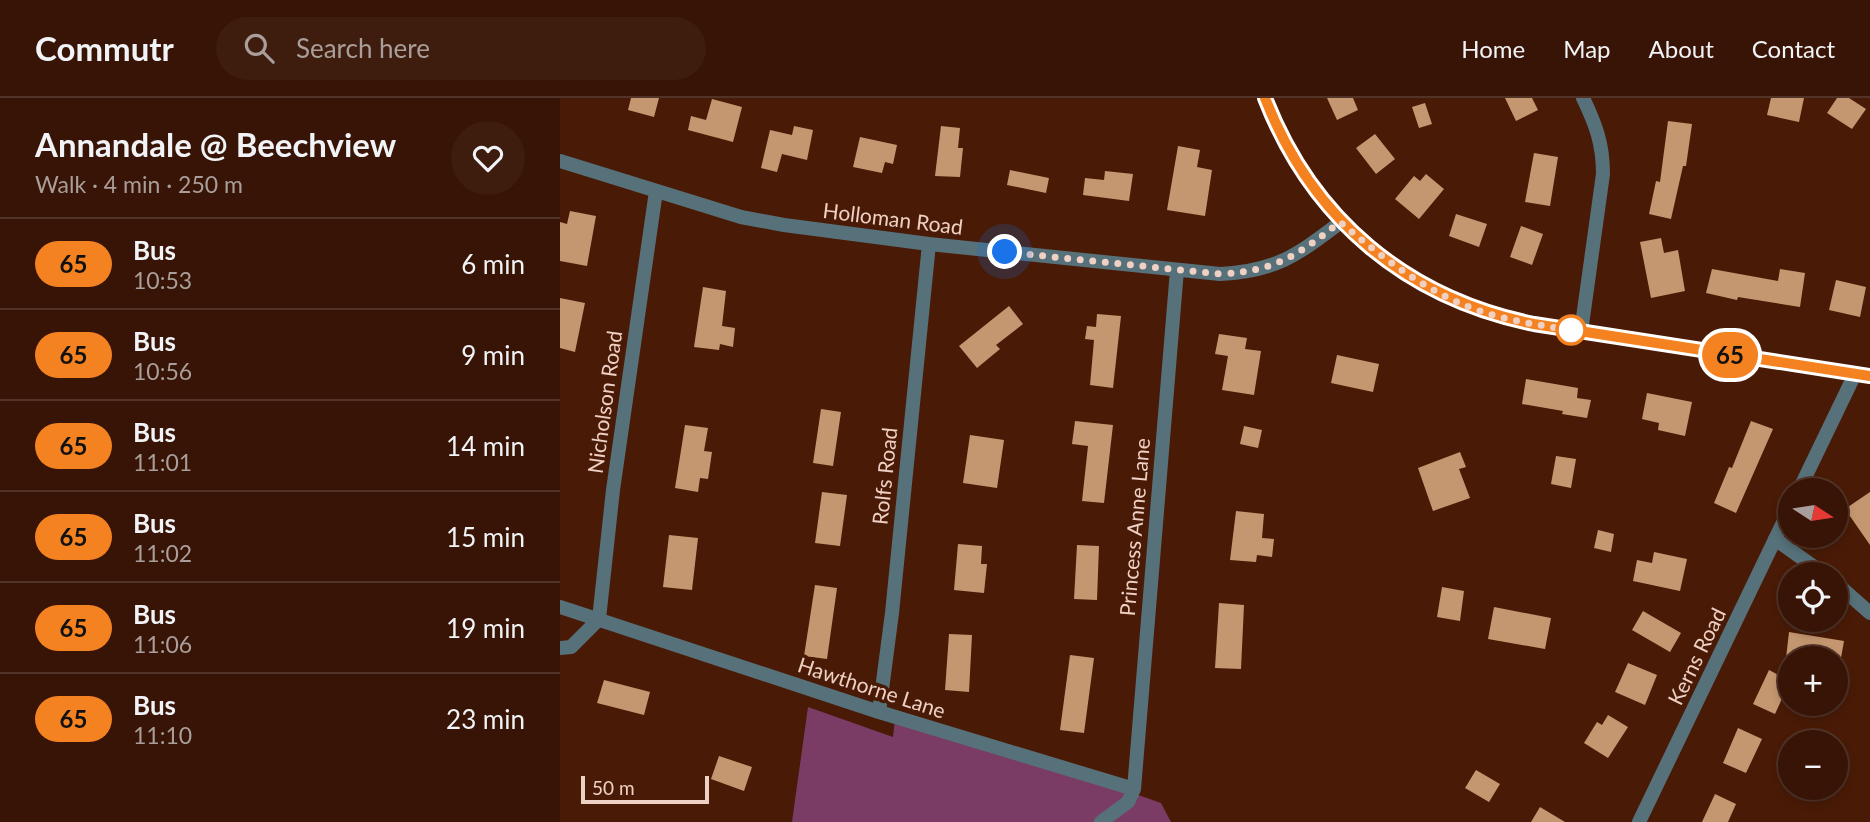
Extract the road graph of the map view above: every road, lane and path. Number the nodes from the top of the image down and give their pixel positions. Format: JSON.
{"nodes":[{"id":1,"x":1265,"y":98,"type":"edge"},
{"id":2,"x":1583,"y":98,"type":"edge"},
{"id":3,"x":560,"y":161,"type":"edge"},
{"id":4,"x":656,"y":191,"type":"junction"},
{"id":5,"x":1340,"y":222,"type":"junction"},
{"id":6,"x":929,"y":244,"type":"junction"},
{"id":7,"x":1177,"y":270,"type":"junction"},
{"id":8,"x":1581,"y":332,"type":"junction"},
{"id":9,"x":1863,"y":375,"type":"edge"},
{"id":10,"x":1806,"y":478,"type":"edge"},
{"id":11,"x":1778,"y":533,"type":"edge"},
{"id":12,"x":1775,"y":539,"type":"junction"},
{"id":13,"x":1807,"y":562,"type":"edge"},
{"id":14,"x":1848,"y":594,"type":"edge"},
{"id":15,"x":560,"y":607,"type":"edge"},
{"id":16,"x":1870,"y":613,"type":"edge"},
{"id":17,"x":598,"y":620,"type":"junction"},
{"id":18,"x":560,"y":649,"type":"edge"},
{"id":19,"x":879,"y":712,"type":"junction"},
{"id":20,"x":1134,"y":789,"type":"junction"},
{"id":21,"x":1101,"y":822,"type":"edge"},
{"id":22,"x":1639,"y":822,"type":"edge"}],
"edges":[{"from":1,"to":5,"type":"main road"},
{"from":2,"to":8,"type":"street"},
{"from":3,"to":4,"type":"street","name":"Holloman Road"},
{"from":4,"to":6,"type":"street","name":"Holloman Road"},
{"from":4,"to":17,"type":"street","name":"Nicholson Road"},
{"from":5,"to":7,"type":"street","name":"Holloman Road"},
{"from":5,"to":8,"type":"main road"},
{"from":6,"to":7,"type":"street","name":"Holloman Road"},
{"from":6,"to":19,"type":"street","name":"Rolfs Road"},
{"from":7,"to":20,"type":"street","name":"Princess Anne Lane"},
{"from":8,"to":9,"type":"main road"},
{"from":9,"to":10,"type":"street"},
{"from":11,"to":12,"type":"street","name":"Kerns Road"},
{"from":12,"to":13,"type":"street"},
{"from":12,"to":22,"type":"street","name":"Kerns Road"},
{"from":14,"to":16,"type":"street"},
{"from":15,"to":17,"type":"street","name":"Hawthorne Lane"},
{"from":17,"to":18,"type":"street"},
{"from":17,"to":19,"type":"street","name":"Hawthorne Lane"},
{"from":19,"to":20,"type":"street","name":"Hawthorne Lane"},
{"from":20,"to":21,"type":"street"}]}
